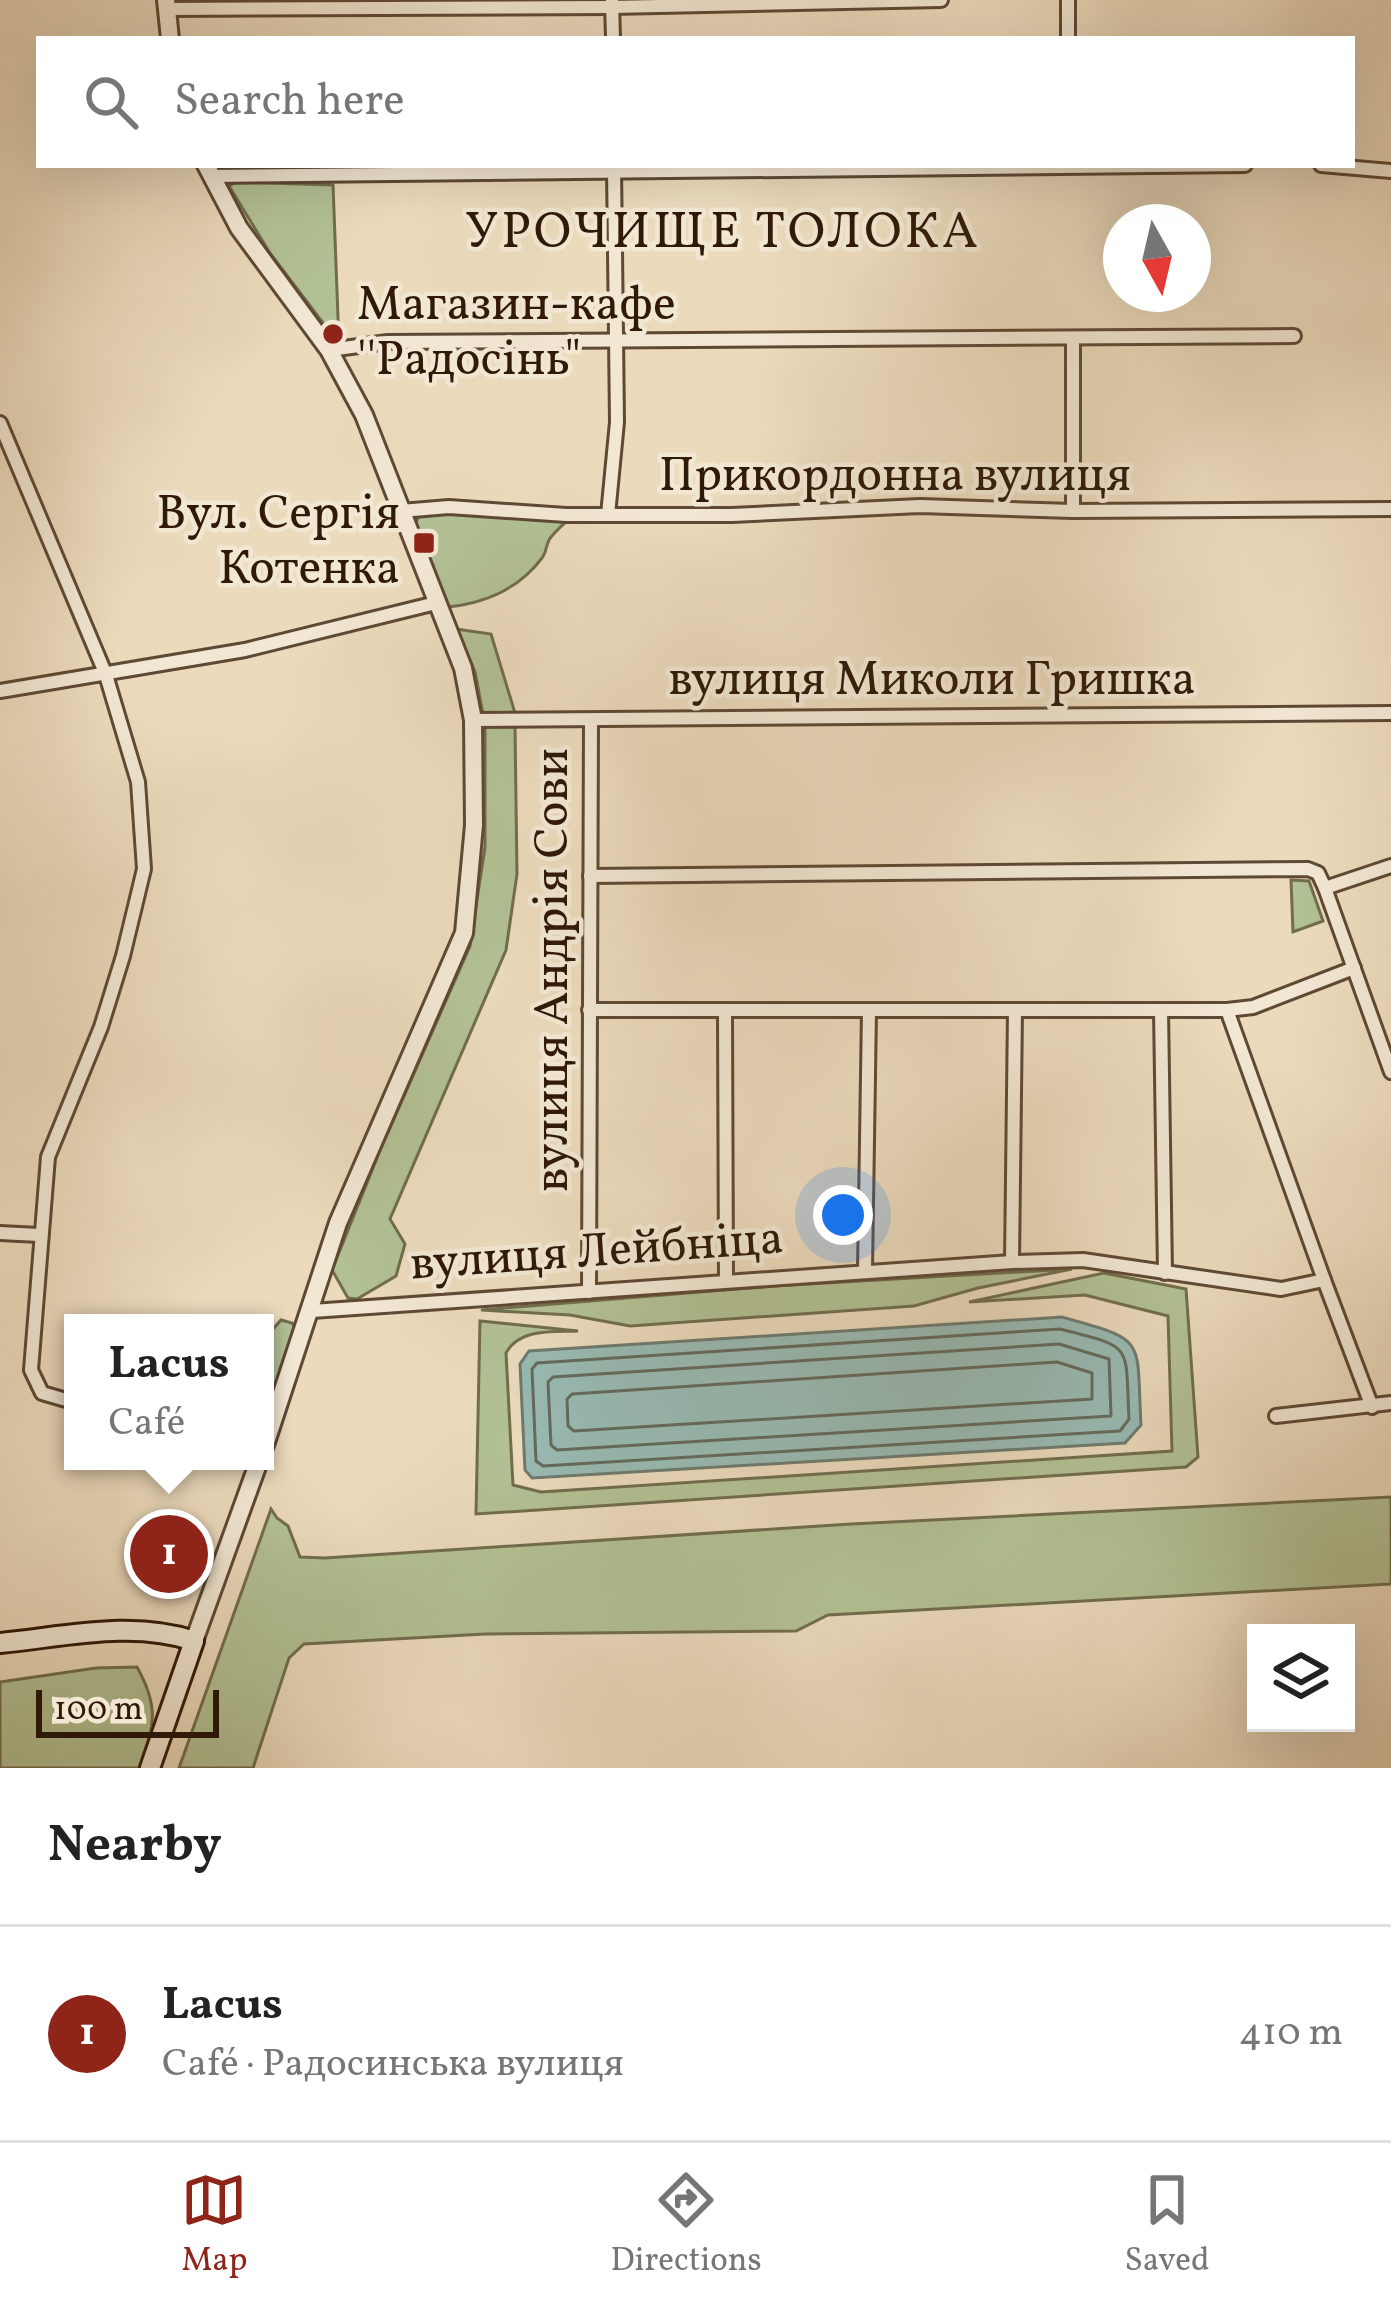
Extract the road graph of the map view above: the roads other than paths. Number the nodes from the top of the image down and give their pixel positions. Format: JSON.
{"nodes":[{"id":1,"x":941,"y":0,"type":"edge"},
{"id":2,"x":1067,"y":0,"type":"edge"},
{"id":3,"x":612,"y":3,"type":"edge"},
{"id":4,"x":166,"y":5,"type":"edge"},
{"id":5,"x":170,"y":36,"type":"edge"},
{"id":6,"x":613,"y":36,"type":"edge"},
{"id":7,"x":1068,"y":36,"type":"edge"},
{"id":8,"x":595,"y":168,"type":"edge"},
{"id":9,"x":614,"y":168,"type":"edge"},
{"id":10,"x":1355,"y":168,"type":"edge"},
{"id":11,"x":209,"y":171,"type":"edge"},
{"id":12,"x":1391,"y":171,"type":"edge"},
{"id":13,"x":1294,"y":336,"type":"dead end"},
{"id":14,"x":1073,"y":338,"type":"junction"},
{"id":15,"x":615,"y":342,"type":"junction"},
{"id":16,"x":329,"y":350,"type":"junction"},
{"id":17,"x":0,"y":423,"type":"edge"},
{"id":18,"x":1391,"y":508,"type":"edge"},
{"id":19,"x":401,"y":511,"type":"junction"},
{"id":20,"x":1073,"y":512,"type":"junction"},
{"id":21,"x":608,"y":515,"type":"junction"},
{"id":22,"x":436,"y":603,"type":"junction"},
{"id":23,"x":106,"y":675,"type":"junction"},
{"id":24,"x":0,"y":691,"type":"edge"},
{"id":25,"x":1391,"y":713,"type":"edge"},
{"id":26,"x":473,"y":720,"type":"junction"},
{"id":27,"x":591,"y":720,"type":"junction"},
{"id":28,"x":1391,"y":866,"type":"edge"},
{"id":29,"x":590,"y":876,"type":"junction"},
{"id":30,"x":1325,"y":888,"type":"junction"},
{"id":31,"x":1354,"y":968,"type":"junction"},
{"id":32,"x":589,"y":1010,"type":"junction"},
{"id":33,"x":725,"y":1010,"type":"junction"},
{"id":34,"x":869,"y":1010,"type":"junction"},
{"id":35,"x":1015,"y":1010,"type":"junction"},
{"id":36,"x":1161,"y":1010,"type":"junction"},
{"id":37,"x":1227,"y":1010,"type":"junction"},
{"id":38,"x":1391,"y":1072,"type":"edge"},
{"id":39,"x":0,"y":1233,"type":"edge"},
{"id":40,"x":39,"y":1235,"type":"junction"},
{"id":41,"x":1012,"y":1262,"type":"junction"},
{"id":42,"x":866,"y":1270,"type":"junction"},
{"id":43,"x":1165,"y":1274,"type":"junction"},
{"id":44,"x":1324,"y":1280,"type":"junction"},
{"id":45,"x":726,"y":1281,"type":"junction"},
{"id":46,"x":590,"y":1292,"type":"junction"},
{"id":47,"x":312,"y":1311,"type":"junction"},
{"id":48,"x":64,"y":1399,"type":"edge"},
{"id":49,"x":1391,"y":1403,"type":"edge"},
{"id":50,"x":274,"y":1404,"type":"edge"},
{"id":51,"x":1372,"y":1407,"type":"junction"},
{"id":52,"x":1276,"y":1416,"type":"dead end"},
{"id":53,"x":256,"y":1470,"type":"edge"},
{"id":54,"x":194,"y":1641,"type":"junction"},
{"id":55,"x":0,"y":1643,"type":"edge"},
{"id":56,"x":150,"y":1768,"type":"edge"}],
"edges":[{"from":1,"to":3,"type":"street"},
{"from":2,"to":7,"type":"street"},
{"from":3,"to":4,"type":"street"},
{"from":3,"to":6,"type":"street"},
{"from":4,"to":5,"type":"street"},
{"from":8,"to":11,"type":"street"},
{"from":9,"to":15,"type":"street"},
{"from":10,"to":12,"type":"street"},
{"from":11,"to":16,"type":"street"},
{"from":13,"to":14,"type":"street"},
{"from":14,"to":15,"type":"street"},
{"from":14,"to":20,"type":"street"},
{"from":15,"to":16,"type":"street"},
{"from":15,"to":21,"type":"street"},
{"from":16,"to":19,"type":"street"},
{"from":17,"to":23,"type":"street"},
{"from":18,"to":20,"type":"street","name":"Прикордонна вулиця"},
{"from":19,"to":21,"type":"street","name":"Прикордонна вулиця"},
{"from":19,"to":22,"type":"street"},
{"from":20,"to":21,"type":"street","name":"Прикордонна вулиця"},
{"from":22,"to":23,"type":"street"},
{"from":22,"to":26,"type":"street"},
{"from":23,"to":24,"type":"street"},
{"from":23,"to":40,"type":"street"},
{"from":25,"to":27,"type":"street","name":"вулиця Миколи Гришка"},
{"from":26,"to":27,"type":"street","name":"вулиця Миколи Гришка"},
{"from":26,"to":47,"type":"street"},
{"from":27,"to":29,"type":"street","name":"вулиця Андрія Сови"},
{"from":28,"to":30,"type":"street"},
{"from":29,"to":30,"type":"street"},
{"from":29,"to":32,"type":"street","name":"вулиця Андрія Сови"},
{"from":30,"to":31,"type":"street"},
{"from":31,"to":37,"type":"street"},
{"from":31,"to":38,"type":"street"},
{"from":32,"to":33,"type":"street"},
{"from":32,"to":46,"type":"street","name":"вулиця Андрія Сови"},
{"from":33,"to":34,"type":"street"},
{"from":33,"to":45,"type":"street"},
{"from":34,"to":35,"type":"street"},
{"from":34,"to":42,"type":"street"},
{"from":35,"to":36,"type":"street"},
{"from":35,"to":41,"type":"street"},
{"from":36,"to":37,"type":"street"},
{"from":36,"to":43,"type":"street"},
{"from":37,"to":44,"type":"street"},
{"from":39,"to":40,"type":"street"},
{"from":40,"to":48,"type":"street"},
{"from":41,"to":42,"type":"street","name":"вулиця Лейбніца"},
{"from":41,"to":43,"type":"street","name":"вулиця Лейбніца"},
{"from":42,"to":45,"type":"street","name":"вулиця Лейбніца"},
{"from":43,"to":44,"type":"street","name":"вулиця Лейбніца"},
{"from":44,"to":51,"type":"street"},
{"from":45,"to":46,"type":"street","name":"вулиця Лейбніца"},
{"from":46,"to":47,"type":"street","name":"вулиця Лейбніца"},
{"from":47,"to":50,"type":"street"},
{"from":49,"to":51,"type":"street"},
{"from":51,"to":52,"type":"street"},
{"from":53,"to":54,"type":"street"},
{"from":54,"to":55,"type":"main road"},
{"from":54,"to":56,"type":"main road"}]}
